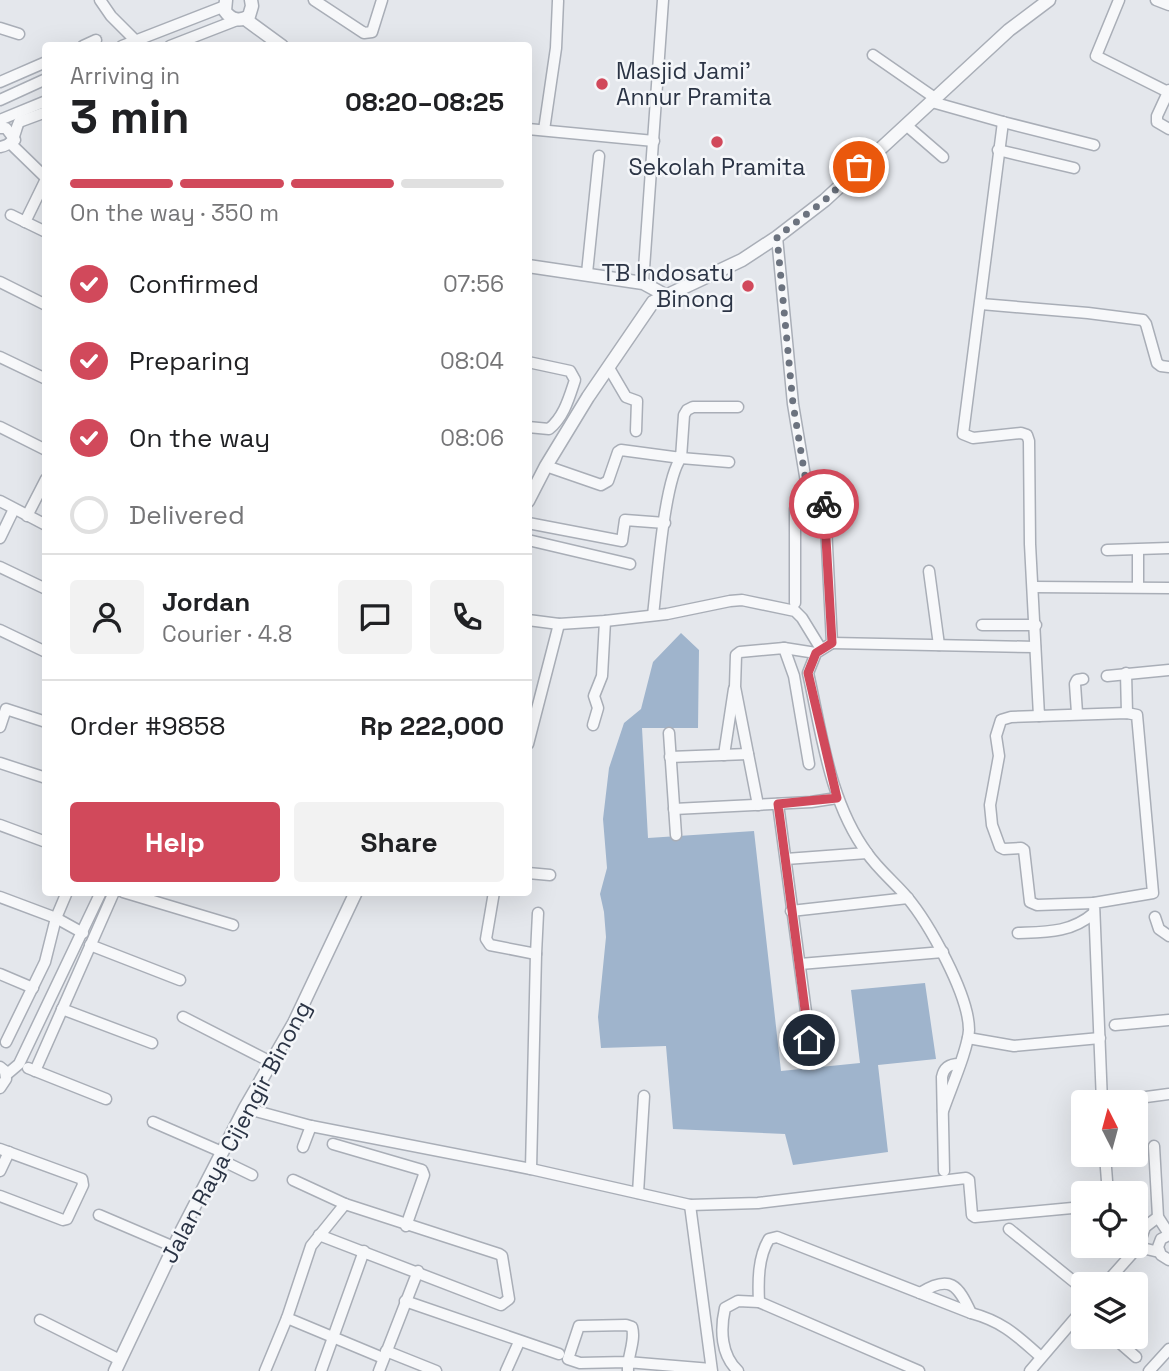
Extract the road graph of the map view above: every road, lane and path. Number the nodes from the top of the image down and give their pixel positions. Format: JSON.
{"nodes":[{"id":1,"x":100,"y":0,"type":"edge"},
{"id":2,"x":314,"y":0,"type":"edge"},
{"id":3,"x":382,"y":0,"type":"edge"},
{"id":4,"x":663,"y":0,"type":"edge"},
{"id":5,"x":1049,"y":0,"type":"edge"},
{"id":6,"x":1119,"y":0,"type":"edge"},
{"id":7,"x":1156,"y":0,"type":"edge"},
{"id":8,"x":558,"y":1,"type":"edge"},
{"id":9,"x":254,"y":2,"type":"edge"},
{"id":10,"x":225,"y":3,"type":"edge"},
{"id":11,"x":1169,"y":5,"type":"edge"},
{"id":12,"x":241,"y":19,"type":"junction"},
{"id":13,"x":0,"y":28,"type":"edge"},
{"id":14,"x":19,"y":34,"type":"dead end"},
{"id":15,"x":96,"y":40,"type":"dead end"},
{"id":16,"x":135,"y":40,"type":"junction"},
{"id":17,"x":92,"y":42,"type":"edge"},
{"id":18,"x":131,"y":42,"type":"edge"},
{"id":19,"x":181,"y":42,"type":"edge"},
{"id":20,"x":276,"y":42,"type":"edge"},
{"id":21,"x":873,"y":55,"type":"dead end"},
{"id":22,"x":42,"y":64,"type":"edge"},
{"id":23,"x":42,"y":81,"type":"edge"},
{"id":24,"x":0,"y":82,"type":"edge"},
{"id":25,"x":1169,"y":91,"type":"edge"},
{"id":26,"x":0,"y":100,"type":"edge"},
{"id":27,"x":933,"y":100,"type":"junction"},
{"id":28,"x":42,"y":103,"type":"edge"},
{"id":29,"x":42,"y":113,"type":"edge"},
{"id":30,"x":0,"y":120,"type":"edge"},
{"id":31,"x":1003,"y":122,"type":"junction"},
{"id":32,"x":906,"y":125,"type":"junction"},
{"id":33,"x":0,"y":128,"type":"edge"},
{"id":34,"x":532,"y":129,"type":"edge"},
{"id":35,"x":1169,"y":129,"type":"edge"},
{"id":36,"x":544,"y":130,"type":"junction"},
{"id":37,"x":654,"y":141,"type":"junction"},
{"id":38,"x":6,"y":143,"type":"edge"},
{"id":39,"x":1094,"y":145,"type":"dead end"},
{"id":40,"x":999,"y":149,"type":"junction"},
{"id":41,"x":599,"y":156,"type":"dead end"},
{"id":42,"x":943,"y":157,"type":"dead end"},
{"id":43,"x":1074,"y":168,"type":"dead end"},
{"id":44,"x":42,"y":174,"type":"edge"},
{"id":45,"x":42,"y":186,"type":"edge"},
{"id":46,"x":11,"y":215,"type":"dead end"},
{"id":47,"x":25,"y":222,"type":"junction"},
{"id":48,"x":42,"y":230,"type":"edge"},
{"id":49,"x":777,"y":237,"type":"junction"},
{"id":50,"x":532,"y":267,"type":"edge"},
{"id":51,"x":587,"y":274,"type":"junction"},
{"id":52,"x":0,"y":282,"type":"edge"},
{"id":53,"x":643,"y":283,"type":"junction"},
{"id":54,"x":667,"y":296,"type":"junction"},
{"id":55,"x":42,"y":302,"type":"edge"},
{"id":56,"x":653,"y":302,"type":"junction"},
{"id":57,"x":981,"y":304,"type":"junction"},
{"id":58,"x":0,"y":356,"type":"edge"},
{"id":59,"x":532,"y":363,"type":"edge"},
{"id":60,"x":1169,"y":367,"type":"edge"},
{"id":61,"x":609,"y":368,"type":"junction"},
{"id":62,"x":42,"y":377,"type":"edge"},
{"id":63,"x":738,"y":407,"type":"dead end"},
{"id":64,"x":532,"y":427,"type":"edge"},
{"id":65,"x":0,"y":428,"type":"edge"},
{"id":66,"x":636,"y":431,"type":"dead end"},
{"id":67,"x":42,"y":445,"type":"edge"},
{"id":68,"x":681,"y":458,"type":"junction"},
{"id":69,"x":729,"y":462,"type":"dead end"},
{"id":70,"x":545,"y":466,"type":"junction"},
{"id":71,"x":42,"y":487,"type":"edge"},
{"id":72,"x":532,"y":493,"type":"edge"},
{"id":73,"x":808,"y":494,"type":"junction"},
{"id":74,"x":0,"y":502,"type":"edge"},
{"id":75,"x":14,"y":509,"type":"junction"},
{"id":76,"x":27,"y":516,"type":"junction"},
{"id":77,"x":42,"y":523,"type":"edge"},
{"id":78,"x":665,"y":523,"type":"junction"},
{"id":79,"x":532,"y":524,"type":"edge"},
{"id":80,"x":555,"y":527,"type":"junction"},
{"id":81,"x":0,"y":538,"type":"edge"},
{"id":82,"x":532,"y":541,"type":"edge"},
{"id":83,"x":550,"y":544,"type":"junction"},
{"id":84,"x":1169,"y":548,"type":"edge"},
{"id":85,"x":1107,"y":550,"type":"dead end"},
{"id":86,"x":1138,"y":550,"type":"junction"},
{"id":87,"x":630,"y":564,"type":"dead end"},
{"id":88,"x":0,"y":567,"type":"edge"},
{"id":89,"x":929,"y":571,"type":"dead end"},
{"id":90,"x":42,"y":587,"type":"edge"},
{"id":91,"x":1033,"y":587,"type":"junction"},
{"id":92,"x":1138,"y":587,"type":"junction"},
{"id":93,"x":1169,"y":588,"type":"edge"},
{"id":94,"x":795,"y":603,"type":"dead end"},
{"id":95,"x":653,"y":615,"type":"junction"},
{"id":96,"x":532,"y":621,"type":"edge"},
{"id":97,"x":606,"y":621,"type":"junction"},
{"id":98,"x":559,"y":624,"type":"junction"},
{"id":99,"x":982,"y":625,"type":"dead end"},
{"id":100,"x":1036,"y":625,"type":"junction"},
{"id":101,"x":0,"y":630,"type":"edge"},
{"id":102,"x":832,"y":643,"type":"junction"},
{"id":103,"x":939,"y":645,"type":"junction"},
{"id":104,"x":1035,"y":647,"type":"junction"},
{"id":105,"x":784,"y":648,"type":"junction"},
{"id":106,"x":42,"y":650,"type":"edge"},
{"id":107,"x":818,"y":651,"type":"junction"},
{"id":108,"x":1169,"y":670,"type":"edge"},
{"id":109,"x":808,"y":673,"type":"junction"},
{"id":110,"x":1126,"y":673,"type":"junction"},
{"id":111,"x":794,"y":676,"type":"junction"},
{"id":112,"x":1107,"y":676,"type":"dead end"},
{"id":113,"x":1083,"y":679,"type":"dead end"},
{"id":114,"x":735,"y":687,"type":"junction"},
{"id":115,"x":1127,"y":712,"type":"junction"},
{"id":116,"x":1077,"y":713,"type":"junction"},
{"id":117,"x":1040,"y":716,"type":"junction"},
{"id":118,"x":42,"y":721,"type":"edge"},
{"id":119,"x":593,"y":725,"type":"dead end"},
{"id":120,"x":0,"y":727,"type":"edge"},
{"id":121,"x":532,"y":729,"type":"edge"},
{"id":122,"x":669,"y":733,"type":"dead end"},
{"id":123,"x":748,"y":754,"type":"junction"},
{"id":124,"x":724,"y":755,"type":"junction"},
{"id":125,"x":670,"y":757,"type":"junction"},
{"id":126,"x":0,"y":763,"type":"edge"},
{"id":127,"x":809,"y":764,"type":"dead end"},
{"id":128,"x":42,"y":777,"type":"edge"},
{"id":129,"x":837,"y":798,"type":"junction"},
{"id":130,"x":778,"y":804,"type":"junction"},
{"id":131,"x":758,"y":805,"type":"junction"},
{"id":132,"x":674,"y":809,"type":"junction"},
{"id":133,"x":0,"y":825,"type":"edge"},
{"id":134,"x":676,"y":835,"type":"dead end"},
{"id":135,"x":42,"y":841,"type":"edge"},
{"id":136,"x":867,"y":853,"type":"junction"},
{"id":137,"x":786,"y":859,"type":"junction"},
{"id":138,"x":532,"y":873,"type":"edge"},
{"id":139,"x":550,"y":875,"type":"dead end"},
{"id":140,"x":65,"y":896,"type":"edge"},
{"id":141,"x":99,"y":896,"type":"edge"},
{"id":142,"x":112,"y":896,"type":"edge"},
{"id":143,"x":136,"y":896,"type":"edge"},
{"id":144,"x":354,"y":896,"type":"edge"},
{"id":145,"x":493,"y":896,"type":"edge"},
{"id":146,"x":0,"y":897,"type":"edge"},
{"id":147,"x":908,"y":898,"type":"junction"},
{"id":148,"x":1094,"y":908,"type":"junction"},
{"id":149,"x":791,"y":911,"type":"junction"},
{"id":150,"x":538,"y":913,"type":"dead end"},
{"id":151,"x":1154,"y":917,"type":"dead end"},
{"id":152,"x":56,"y":918,"type":"junction"},
{"id":153,"x":233,"y":925,"type":"dead end"},
{"id":154,"x":83,"y":933,"type":"junction"},
{"id":155,"x":1018,"y":933,"type":"dead end"},
{"id":156,"x":1169,"y":936,"type":"edge"},
{"id":157,"x":90,"y":945,"type":"junction"},
{"id":158,"x":943,"y":952,"type":"junction"},
{"id":159,"x":536,"y":954,"type":"junction"},
{"id":160,"x":800,"y":964,"type":"junction"},
{"id":161,"x":0,"y":974,"type":"edge"},
{"id":162,"x":180,"y":980,"type":"dead end"},
{"id":163,"x":33,"y":988,"type":"junction"},
{"id":164,"x":62,"y":1009,"type":"junction"},
{"id":165,"x":183,"y":1017,"type":"dead end"},
{"id":166,"x":1169,"y":1020,"type":"edge"},
{"id":167,"x":1115,"y":1025,"type":"dead end"},
{"id":168,"x":968,"y":1038,"type":"junction"},
{"id":169,"x":1100,"y":1038,"type":"junction"},
{"id":170,"x":6,"y":1041,"type":"dead end"},
{"id":171,"x":152,"y":1043,"type":"dead end"},
{"id":172,"x":271,"y":1062,"type":"junction"},
{"id":173,"x":19,"y":1064,"type":"junction"},
{"id":174,"x":813,"y":1064,"type":"dead end"},
{"id":175,"x":3,"y":1071,"type":"edge"},
{"id":176,"x":35,"y":1072,"type":"junction"},
{"id":177,"x":0,"y":1088,"type":"edge"},
{"id":178,"x":1102,"y":1090,"type":"edge"},
{"id":179,"x":1169,"y":1094,"type":"edge"},
{"id":180,"x":644,"y":1097,"type":"dead end"},
{"id":181,"x":1148,"y":1097,"type":"edge"},
{"id":182,"x":106,"y":1099,"type":"dead end"},
{"id":183,"x":245,"y":1108,"type":"junction"},
{"id":184,"x":153,"y":1122,"type":"dead end"},
{"id":185,"x":311,"y":1126,"type":"junction"},
{"id":186,"x":333,"y":1144,"type":"dead end"},
{"id":187,"x":1154,"y":1146,"type":"dead end"},
{"id":188,"x":303,"y":1147,"type":"dead end"},
{"id":189,"x":4,"y":1150,"type":"edge"},
{"id":190,"x":220,"y":1155,"type":"junction"},
{"id":191,"x":531,"y":1169,"type":"junction"},
{"id":192,"x":0,"y":1171,"type":"edge"},
{"id":193,"x":944,"y":1171,"type":"dead end"},
{"id":194,"x":252,"y":1174,"type":"dead end"},
{"id":195,"x":293,"y":1180,"type":"dead end"},
{"id":196,"x":1169,"y":1180,"type":"edge"},
{"id":197,"x":1157,"y":1181,"type":"junction"},
{"id":198,"x":638,"y":1193,"type":"junction"},
{"id":199,"x":0,"y":1196,"type":"edge"},
{"id":200,"x":345,"y":1204,"type":"junction"},
{"id":201,"x":690,"y":1205,"type":"junction"},
{"id":202,"x":1071,"y":1208,"type":"edge"},
{"id":203,"x":99,"y":1215,"type":"dead end"},
{"id":204,"x":1158,"y":1217,"type":"junction"},
{"id":205,"x":1148,"y":1225,"type":"edge"},
{"id":206,"x":406,"y":1226,"type":"junction"},
{"id":207,"x":1009,"y":1229,"type":"dead end"},
{"id":208,"x":1169,"y":1234,"type":"edge"},
{"id":209,"x":319,"y":1235,"type":"junction"},
{"id":210,"x":174,"y":1247,"type":"junction"},
{"id":211,"x":1148,"y":1249,"type":"edge"},
{"id":212,"x":365,"y":1251,"type":"junction"},
{"id":213,"x":1159,"y":1252,"type":"junction"},
{"id":214,"x":1128,"y":1258,"type":"edge"},
{"id":215,"x":1169,"y":1260,"type":"edge"},
{"id":216,"x":418,"y":1271,"type":"junction"},
{"id":217,"x":1116,"y":1272,"type":"edge"},
{"id":218,"x":1071,"y":1279,"type":"edge"},
{"id":219,"x":920,"y":1293,"type":"junction"},
{"id":220,"x":405,"y":1301,"type":"junction"},
{"id":221,"x":759,"y":1302,"type":"junction"},
{"id":222,"x":971,"y":1313,"type":"junction"},
{"id":223,"x":287,"y":1318,"type":"junction"},
{"id":224,"x":40,"y":1320,"type":"dead end"},
{"id":225,"x":1071,"y":1323,"type":"edge"},
{"id":226,"x":334,"y":1338,"type":"junction"},
{"id":227,"x":519,"y":1342,"type":"junction"},
{"id":228,"x":1127,"y":1349,"type":"edge"},
{"id":229,"x":1169,"y":1349,"type":"edge"},
{"id":230,"x":559,"y":1354,"type":"dead end"},
{"id":231,"x":385,"y":1355,"type":"junction"},
{"id":232,"x":1041,"y":1357,"type":"junction"},
{"id":233,"x":1136,"y":1357,"type":"dead end"},
{"id":234,"x":118,"y":1366,"type":"edge"},
{"id":235,"x":628,"y":1367,"type":"edge"},
{"id":236,"x":712,"y":1370,"type":"edge"},
{"id":237,"x":265,"y":1371,"type":"edge"},
{"id":238,"x":321,"y":1371,"type":"edge"},
{"id":239,"x":379,"y":1371,"type":"edge"},
{"id":240,"x":436,"y":1371,"type":"edge"},
{"id":241,"x":506,"y":1371,"type":"edge"},
{"id":242,"x":738,"y":1371,"type":"edge"},
{"id":243,"x":919,"y":1371,"type":"edge"},
{"id":244,"x":1030,"y":1371,"type":"edge"},
{"id":245,"x":1149,"y":1371,"type":"edge"}],
"edges":[{"from":1,"to":16,"type":"street"},
{"from":2,"to":3,"type":"street"},
{"from":4,"to":37,"type":"street"},
{"from":5,"to":27,"type":"street"},
{"from":6,"to":25,"type":"street"},
{"from":7,"to":11,"type":"street"},
{"from":8,"to":36,"type":"street"},
{"from":9,"to":12,"type":"street"},
{"from":10,"to":12,"type":"street"},
{"from":10,"to":16,"type":"street"},
{"from":12,"to":19,"type":"street"},
{"from":12,"to":20,"type":"street"},
{"from":13,"to":14,"type":"street"},
{"from":15,"to":17,"type":"street"},
{"from":16,"to":18,"type":"street"},
{"from":21,"to":27,"type":"street"},
{"from":22,"to":24,"type":"street"},
{"from":23,"to":26,"type":"street"},
{"from":25,"to":35,"type":"street"},
{"from":27,"to":31,"type":"street"},
{"from":27,"to":32,"type":"street"},
{"from":28,"to":30,"type":"street"},
{"from":29,"to":38,"type":"street"},
{"from":31,"to":39,"type":"street"},
{"from":31,"to":40,"type":"street"},
{"from":32,"to":42,"type":"street"},
{"from":32,"to":49,"type":"street"},
{"from":33,"to":38,"type":"street"},
{"from":34,"to":36,"type":"street"},
{"from":36,"to":37,"type":"street"},
{"from":37,"to":53,"type":"street"},
{"from":38,"to":44,"type":"street"},
{"from":40,"to":43,"type":"street"},
{"from":40,"to":57,"type":"street"},
{"from":41,"to":51,"type":"street"},
{"from":45,"to":47,"type":"street"},
{"from":46,"to":47,"type":"street"},
{"from":47,"to":48,"type":"street"},
{"from":49,"to":54,"type":"street"},
{"from":49,"to":73,"type":"street"},
{"from":50,"to":51,"type":"street"},
{"from":51,"to":53,"type":"street"},
{"from":52,"to":55,"type":"street"},
{"from":53,"to":54,"type":"street"},
{"from":53,"to":56,"type":"street"},
{"from":54,"to":56,"type":"street"},
{"from":56,"to":61,"type":"street"},
{"from":57,"to":60,"type":"street"},
{"from":57,"to":91,"type":"street"},
{"from":58,"to":62,"type":"street"},
{"from":59,"to":64,"type":"street"},
{"from":61,"to":66,"type":"street"},
{"from":61,"to":70,"type":"street"},
{"from":63,"to":68,"type":"street"},
{"from":65,"to":67,"type":"street"},
{"from":68,"to":69,"type":"street"},
{"from":68,"to":70,"type":"street"},
{"from":68,"to":78,"type":"street"},
{"from":70,"to":72,"type":"street"},
{"from":71,"to":76,"type":"street"},
{"from":73,"to":94,"type":"street"},
{"from":73,"to":102,"type":"street"},
{"from":74,"to":75,"type":"street"},
{"from":75,"to":76,"type":"street"},
{"from":75,"to":81,"type":"street"},
{"from":76,"to":77,"type":"street"},
{"from":78,"to":80,"type":"street"},
{"from":78,"to":95,"type":"street"},
{"from":79,"to":80,"type":"street"},
{"from":80,"to":83,"type":"street"},
{"from":82,"to":83,"type":"street"},
{"from":83,"to":87,"type":"street"},
{"from":84,"to":86,"type":"street"},
{"from":85,"to":86,"type":"street"},
{"from":86,"to":92,"type":"street"},
{"from":88,"to":90,"type":"street"},
{"from":89,"to":103,"type":"street"},
{"from":91,"to":92,"type":"street"},
{"from":91,"to":100,"type":"street"},
{"from":92,"to":93,"type":"street"},
{"from":95,"to":97,"type":"street"},
{"from":95,"to":107,"type":"street"},
{"from":96,"to":98,"type":"street"},
{"from":97,"to":98,"type":"street"},
{"from":97,"to":119,"type":"street"},
{"from":98,"to":121,"type":"street"},
{"from":99,"to":100,"type":"street"},
{"from":100,"to":104,"type":"street"},
{"from":101,"to":106,"type":"street"},
{"from":102,"to":103,"type":"street"},
{"from":102,"to":107,"type":"street"},
{"from":103,"to":104,"type":"street"},
{"from":104,"to":117,"type":"street"},
{"from":105,"to":107,"type":"street"},
{"from":105,"to":111,"type":"street"},
{"from":105,"to":114,"type":"street"},
{"from":107,"to":109,"type":"street"},
{"from":108,"to":110,"type":"street"},
{"from":109,"to":111,"type":"street"},
{"from":109,"to":129,"type":"street"},
{"from":110,"to":112,"type":"street"},
{"from":110,"to":115,"type":"street"},
{"from":111,"to":127,"type":"street"},
{"from":113,"to":116,"type":"street"},
{"from":114,"to":123,"type":"street"},
{"from":114,"to":124,"type":"street"},
{"from":115,"to":116,"type":"street"},
{"from":115,"to":148,"type":"street"},
{"from":116,"to":117,"type":"street"},
{"from":117,"to":148,"type":"street"},
{"from":118,"to":120,"type":"street"},
{"from":122,"to":125,"type":"street"},
{"from":123,"to":124,"type":"street"},
{"from":123,"to":131,"type":"street"},
{"from":124,"to":125,"type":"street"},
{"from":125,"to":132,"type":"street"},
{"from":126,"to":128,"type":"street"},
{"from":129,"to":130,"type":"street"},
{"from":129,"to":136,"type":"street"},
{"from":130,"to":131,"type":"street"},
{"from":130,"to":137,"type":"street"},
{"from":131,"to":132,"type":"street"},
{"from":132,"to":134,"type":"street"},
{"from":133,"to":135,"type":"street"},
{"from":136,"to":137,"type":"street"},
{"from":136,"to":147,"type":"street"},
{"from":137,"to":149,"type":"street"},
{"from":138,"to":139,"type":"street"},
{"from":140,"to":152,"type":"street"},
{"from":141,"to":154,"type":"street"},
{"from":142,"to":157,"type":"street"},
{"from":143,"to":153,"type":"street"},
{"from":144,"to":172,"type":"street","name":"Jalan Raya Cijengir Binong"},
{"from":145,"to":159,"type":"street"},
{"from":146,"to":152,"type":"street"},
{"from":147,"to":149,"type":"street"},
{"from":147,"to":158,"type":"street"},
{"from":148,"to":155,"type":"street"},
{"from":148,"to":169,"type":"street"},
{"from":149,"to":160,"type":"street"},
{"from":150,"to":159,"type":"street"},
{"from":151,"to":156,"type":"street"},
{"from":152,"to":154,"type":"street"},
{"from":152,"to":163,"type":"street"},
{"from":154,"to":173,"type":"street"},
{"from":157,"to":162,"type":"street"},
{"from":157,"to":164,"type":"street"},
{"from":158,"to":160,"type":"street"},
{"from":158,"to":168,"type":"street"},
{"from":159,"to":191,"type":"street"},
{"from":160,"to":174,"type":"street"},
{"from":161,"to":163,"type":"street"},
{"from":163,"to":170,"type":"street"},
{"from":164,"to":171,"type":"street"},
{"from":164,"to":176,"type":"street"},
{"from":165,"to":172,"type":"street"},
{"from":166,"to":167,"type":"street"},
{"from":168,"to":169,"type":"street"},
{"from":168,"to":193,"type":"street"},
{"from":169,"to":178,"type":"street"},
{"from":172,"to":183,"type":"street","name":"Jalan Raya Cijengir Binong"},
{"from":173,"to":175,"type":"street"},
{"from":173,"to":176,"type":"street"},
{"from":175,"to":177,"type":"street"},
{"from":176,"to":182,"type":"street"},
{"from":179,"to":181,"type":"street"},
{"from":180,"to":198,"type":"street"},
{"from":183,"to":185,"type":"street"},
{"from":183,"to":190,"type":"street","name":"Jalan Raya Cijengir Binong"},
{"from":184,"to":190,"type":"street"},
{"from":185,"to":188,"type":"street"},
{"from":185,"to":191,"type":"street"},
{"from":186,"to":206,"type":"street"},
{"from":187,"to":197,"type":"street"},
{"from":189,"to":192,"type":"street"},
{"from":189,"to":199,"type":"street"},
{"from":190,"to":194,"type":"street"},
{"from":190,"to":210,"type":"street","name":"Jalan Raya Cijengir Binong"},
{"from":191,"to":198,"type":"street"},
{"from":195,"to":200,"type":"street"},
{"from":196,"to":197,"type":"street"},
{"from":197,"to":204,"type":"street"},
{"from":198,"to":201,"type":"street"},
{"from":200,"to":206,"type":"street"},
{"from":200,"to":209,"type":"street"},
{"from":201,"to":202,"type":"street"},
{"from":201,"to":236,"type":"street"},
{"from":203,"to":210,"type":"street"},
{"from":204,"to":205,"type":"street"},
{"from":204,"to":208,"type":"street"},
{"from":206,"to":216,"type":"street"},
{"from":207,"to":218,"type":"street"},
{"from":208,"to":213,"type":"street"},
{"from":209,"to":212,"type":"street"},
{"from":209,"to":223,"type":"street"},
{"from":210,"to":234,"type":"street","name":"Jalan Raya Cijengir Binong"},
{"from":211,"to":213,"type":"street"},
{"from":212,"to":216,"type":"street"},
{"from":212,"to":226,"type":"street"},
{"from":213,"to":215,"type":"street"},
{"from":214,"to":217,"type":"street"},
{"from":216,"to":220,"type":"street"},
{"from":219,"to":221,"type":"street"},
{"from":219,"to":222,"type":"street"},
{"from":219,"to":222,"type":"street"},
{"from":220,"to":227,"type":"street"},
{"from":220,"to":231,"type":"street"},
{"from":221,"to":242,"type":"street"},
{"from":221,"to":243,"type":"street"},
{"from":222,"to":232,"type":"street"},
{"from":223,"to":226,"type":"street"},
{"from":223,"to":237,"type":"street"},
{"from":224,"to":234,"type":"street"},
{"from":225,"to":232,"type":"street"},
{"from":226,"to":231,"type":"street"},
{"from":226,"to":238,"type":"street"},
{"from":227,"to":230,"type":"street"},
{"from":227,"to":241,"type":"street"},
{"from":228,"to":233,"type":"street"},
{"from":229,"to":245,"type":"street"},
{"from":231,"to":239,"type":"street"},
{"from":231,"to":240,"type":"street"},
{"from":232,"to":244,"type":"street"},
{"from":235,"to":235,"type":"street"},
{"from":235,"to":236,"type":"street"}]}
